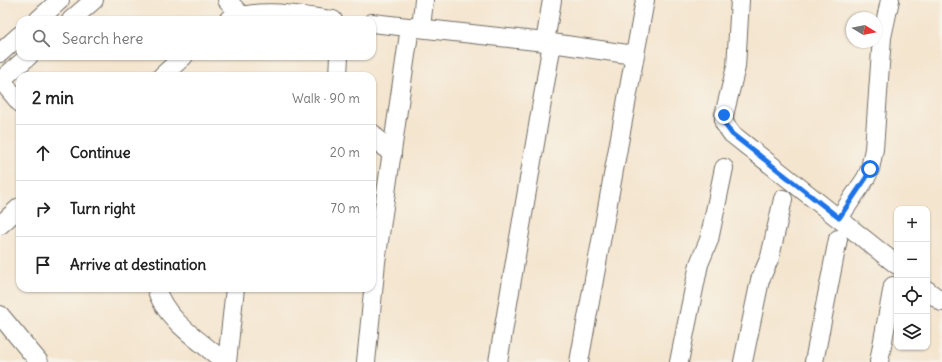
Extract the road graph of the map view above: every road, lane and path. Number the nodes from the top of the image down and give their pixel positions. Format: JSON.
{"nodes":[{"id":1,"x":60,"y":0,"type":"edge"},
{"id":2,"x":94,"y":0,"type":"edge"},
{"id":3,"x":227,"y":0,"type":"edge"},
{"id":4,"x":424,"y":0,"type":"edge"},
{"id":5,"x":552,"y":0,"type":"edge"},
{"id":6,"x":645,"y":0,"type":"edge"},
{"id":7,"x":740,"y":0,"type":"edge"},
{"id":8,"x":890,"y":0,"type":"edge"},
{"id":9,"x":283,"y":7,"type":"edge"},
{"id":10,"x":42,"y":16,"type":"edge"},
{"id":11,"x":76,"y":16,"type":"edge"},
{"id":12,"x":235,"y":16,"type":"edge"},
{"id":13,"x":240,"y":16,"type":"edge"},
{"id":14,"x":318,"y":16,"type":"edge"},
{"id":15,"x":376,"y":23,"type":"edge"},
{"id":16,"x":416,"y":27,"type":"junction"},
{"id":17,"x":16,"y":39,"type":"edge"},
{"id":18,"x":549,"y":42,"type":"junction"},
{"id":19,"x":0,"y":53,"type":"edge"},
{"id":20,"x":634,"y":55,"type":"junction"},
{"id":21,"x":24,"y":60,"type":"edge"},
{"id":22,"x":180,"y":60,"type":"edge"},
{"id":23,"x":339,"y":60,"type":"edge"},
{"id":24,"x":170,"y":72,"type":"edge"},
{"id":25,"x":338,"y":72,"type":"edge"},
{"id":26,"x":16,"y":98,"type":"edge"},
{"id":27,"x":376,"y":137,"type":"edge"},
{"id":28,"x":392,"y":155,"type":"junction"},
{"id":29,"x":724,"y":168,"type":"dead end"},
{"id":30,"x":783,"y":200,"type":"dead end"},
{"id":31,"x":16,"y":211,"type":"edge"},
{"id":32,"x":839,"y":218,"type":"junction"},
{"id":33,"x":0,"y":225,"type":"edge"},
{"id":34,"x":838,"y":239,"type":"dead end"},
{"id":35,"x":376,"y":262,"type":"edge"},
{"id":36,"x":894,"y":263,"type":"edge"},
{"id":37,"x":893,"y":286,"type":"dead end"},
{"id":38,"x":157,"y":292,"type":"edge"},
{"id":39,"x":235,"y":292,"type":"edge"},
{"id":40,"x":373,"y":292,"type":"edge"},
{"id":41,"x":930,"y":292,"type":"edge"},
{"id":42,"x":942,"y":302,"type":"edge"},
{"id":43,"x":0,"y":315,"type":"edge"},
{"id":44,"x":39,"y":362,"type":"edge"},
{"id":45,"x":226,"y":362,"type":"edge"},
{"id":46,"x":366,"y":362,"type":"edge"},
{"id":47,"x":498,"y":362,"type":"edge"},
{"id":48,"x":579,"y":362,"type":"edge"},
{"id":49,"x":679,"y":362,"type":"edge"},
{"id":50,"x":743,"y":362,"type":"edge"},
{"id":51,"x":814,"y":362,"type":"edge"},
{"id":52,"x":879,"y":362,"type":"edge"}],
"edges":[{"from":1,"to":10,"type":"street"},
{"from":2,"to":11,"type":"street"},
{"from":3,"to":12,"type":"street"},
{"from":4,"to":16,"type":"street"},
{"from":5,"to":18,"type":"street"},
{"from":6,"to":20,"type":"street"},
{"from":7,"to":32,"type":"street"},
{"from":8,"to":32,"type":"street"},
{"from":9,"to":13,"type":"street"},
{"from":9,"to":14,"type":"street"},
{"from":15,"to":16,"type":"street"},
{"from":16,"to":18,"type":"street"},
{"from":16,"to":28,"type":"street"},
{"from":17,"to":19,"type":"street"},
{"from":18,"to":20,"type":"street"},
{"from":18,"to":47,"type":"street"},
{"from":20,"to":48,"type":"street"},
{"from":21,"to":26,"type":"street"},
{"from":22,"to":24,"type":"street"},
{"from":23,"to":25,"type":"street"},
{"from":27,"to":28,"type":"street"},
{"from":28,"to":35,"type":"street"},
{"from":29,"to":49,"type":"street"},
{"from":30,"to":50,"type":"street"},
{"from":31,"to":33,"type":"street"},
{"from":32,"to":36,"type":"street"},
{"from":34,"to":51,"type":"street"},
{"from":37,"to":52,"type":"street"},
{"from":38,"to":45,"type":"street"},
{"from":39,"to":45,"type":"street"},
{"from":40,"to":46,"type":"street"},
{"from":41,"to":42,"type":"street"},
{"from":43,"to":44,"type":"street"}]}
